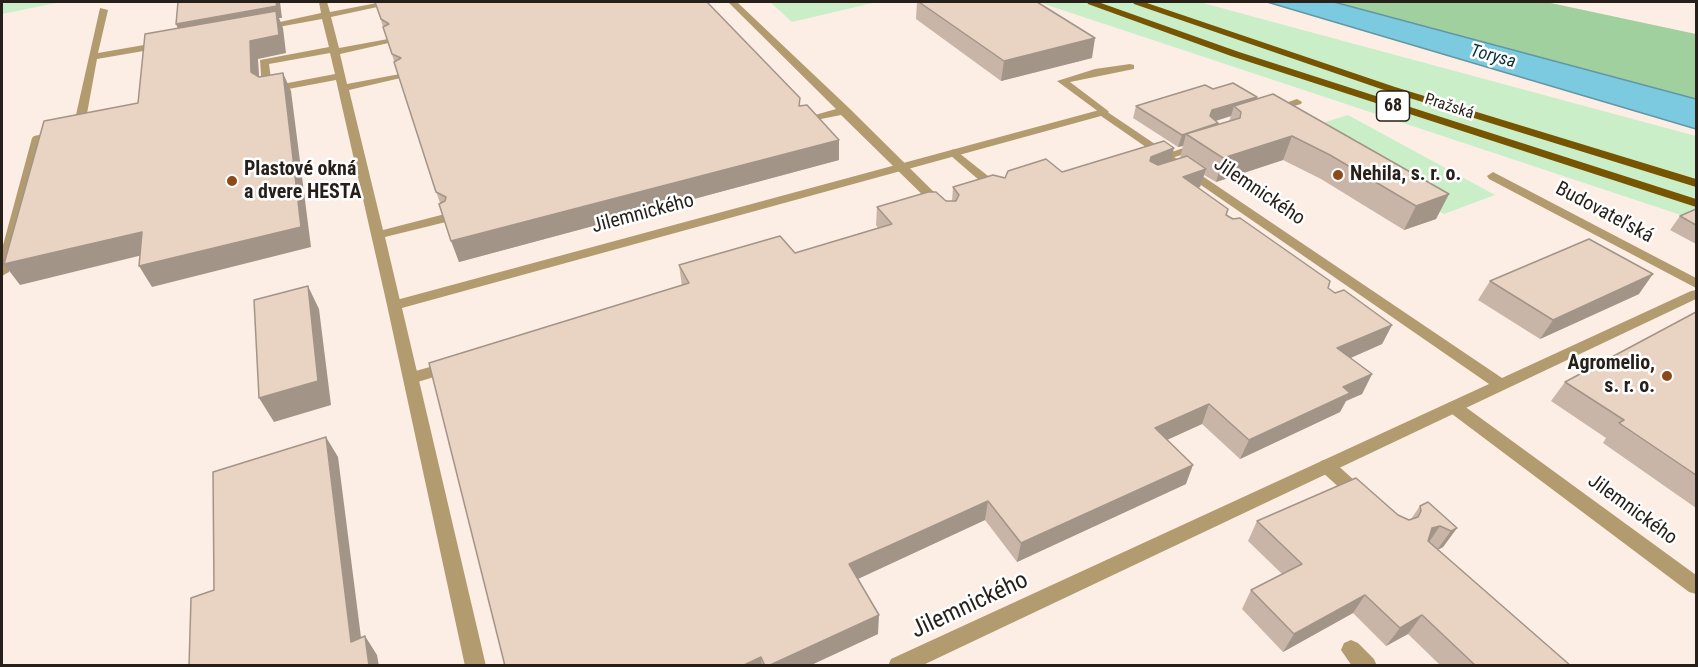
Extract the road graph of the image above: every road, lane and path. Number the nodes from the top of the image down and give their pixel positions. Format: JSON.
{"nodes":[{"id":1,"x":323,"y":2,"type":"edge"},
{"id":2,"x":732,"y":2,"type":"edge"},
{"id":3,"x":1091,"y":2,"type":"edge"},
{"id":4,"x":1137,"y":2,"type":"edge"},
{"id":5,"x":377,"y":6,"type":"edge"},
{"id":6,"x":103,"y":10,"type":"dead end"},
{"id":7,"x":326,"y":15,"type":"junction"},
{"id":8,"x":256,"y":28,"type":"edge"},
{"id":9,"x":388,"y":42,"type":"edge"},
{"id":10,"x":174,"y":43,"type":"edge"},
{"id":11,"x":335,"y":50,"type":"junction"},
{"id":12,"x":92,"y":57,"type":"junction"},
{"id":13,"x":1130,"y":67,"type":"dead end"},
{"id":14,"x":399,"y":77,"type":"edge"},
{"id":15,"x":342,"y":82,"type":"junction"},
{"id":16,"x":1297,"y":102,"type":"dead end"},
{"id":17,"x":845,"y":110,"type":"junction"},
{"id":18,"x":1103,"y":112,"type":"junction"},
{"id":19,"x":1255,"y":114,"type":"edge"},
{"id":20,"x":805,"y":121,"type":"edge"},
{"id":21,"x":1218,"y":140,"type":"edge"},
{"id":22,"x":954,"y":153,"type":"junction"},
{"id":23,"x":1166,"y":156,"type":"junction"},
{"id":24,"x":903,"y":167,"type":"junction"},
{"id":25,"x":1184,"y":167,"type":"junction"},
{"id":26,"x":1163,"y":174,"type":"edge"},
{"id":27,"x":1492,"y":176,"type":"dead end"},
{"id":28,"x":1696,"y":183,"type":"edge"},
{"id":29,"x":999,"y":190,"type":"edge"},
{"id":30,"x":1696,"y":203,"type":"edge"},
{"id":31,"x":949,"y":214,"type":"edge"},
{"id":32,"x":445,"y":218,"type":"edge"},
{"id":33,"x":378,"y":235,"type":"junction"},
{"id":34,"x":2,"y":272,"type":"edge"},
{"id":35,"x":1696,"y":284,"type":"edge"},
{"id":36,"x":1363,"y":290,"type":"junction"},
{"id":37,"x":1696,"y":294,"type":"edge"},
{"id":38,"x":1346,"y":297,"type":"edge"},
{"id":39,"x":394,"y":305,"type":"junction"},
{"id":40,"x":466,"y":361,"type":"edge"},
{"id":41,"x":411,"y":378,"type":"junction"},
{"id":42,"x":1502,"y":385,"type":"junction"},
{"id":43,"x":1454,"y":407,"type":"junction"},
{"id":44,"x":1327,"y":466,"type":"junction"},
{"id":45,"x":1371,"y":506,"type":"edge"},
{"id":46,"x":1696,"y":586,"type":"edge"},
{"id":47,"x":1352,"y":650,"type":"dead end"},
{"id":48,"x":476,"y":666,"type":"edge"},
{"id":49,"x":898,"y":666,"type":"edge"},
{"id":50,"x":1367,"y":666,"type":"edge"}],
"edges":[{"from":1,"to":7,"type":"street"},
{"from":2,"to":17,"type":"street"},
{"from":3,"to":30,"type":"main road","name":"Pražská","number":"68"},
{"from":4,"to":28,"type":"main road","name":"Pražská","number":"68"},
{"from":5,"to":7,"type":"street"},
{"from":6,"to":12,"type":"street"},
{"from":7,"to":8,"type":"street"},
{"from":7,"to":11,"type":"street"},
{"from":9,"to":11,"type":"street"},
{"from":10,"to":12,"type":"street"},
{"from":11,"to":15,"type":"street"},
{"from":11,"to":15,"type":"street"},
{"from":12,"to":34,"type":"street"},
{"from":13,"to":18,"type":"street"},
{"from":14,"to":15,"type":"street"},
{"from":15,"to":33,"type":"street"},
{"from":16,"to":19,"type":"street"},
{"from":17,"to":20,"type":"street"},
{"from":17,"to":24,"type":"street"},
{"from":18,"to":22,"type":"street","name":"Jilemnického"},
{"from":18,"to":23,"type":"street","name":"Jilemnického"},
{"from":21,"to":23,"type":"street"},
{"from":22,"to":24,"type":"street","name":"Jilemnického"},
{"from":22,"to":29,"type":"street"},
{"from":23,"to":25,"type":"street","name":"Jilemnického"},
{"from":24,"to":31,"type":"street"},
{"from":24,"to":39,"type":"street","name":"Jilemnického"},
{"from":25,"to":26,"type":"street"},
{"from":25,"to":36,"type":"street","name":"Jilemnického"},
{"from":27,"to":35,"type":"street","name":"Budovateľská"},
{"from":32,"to":33,"type":"street"},
{"from":33,"to":39,"type":"street"},
{"from":36,"to":38,"type":"street"},
{"from":36,"to":42,"type":"street","name":"Jilemnického"},
{"from":37,"to":42,"type":"street","name":"Jilemnického"},
{"from":39,"to":41,"type":"street"},
{"from":40,"to":41,"type":"street"},
{"from":41,"to":48,"type":"street"},
{"from":42,"to":43,"type":"street","name":"Jilemnického"},
{"from":43,"to":44,"type":"street","name":"Jilemnického"},
{"from":43,"to":46,"type":"street","name":"Jilemnického"},
{"from":44,"to":45,"type":"street"},
{"from":44,"to":49,"type":"street","name":"Jilemnického"},
{"from":47,"to":50,"type":"street"}]}
